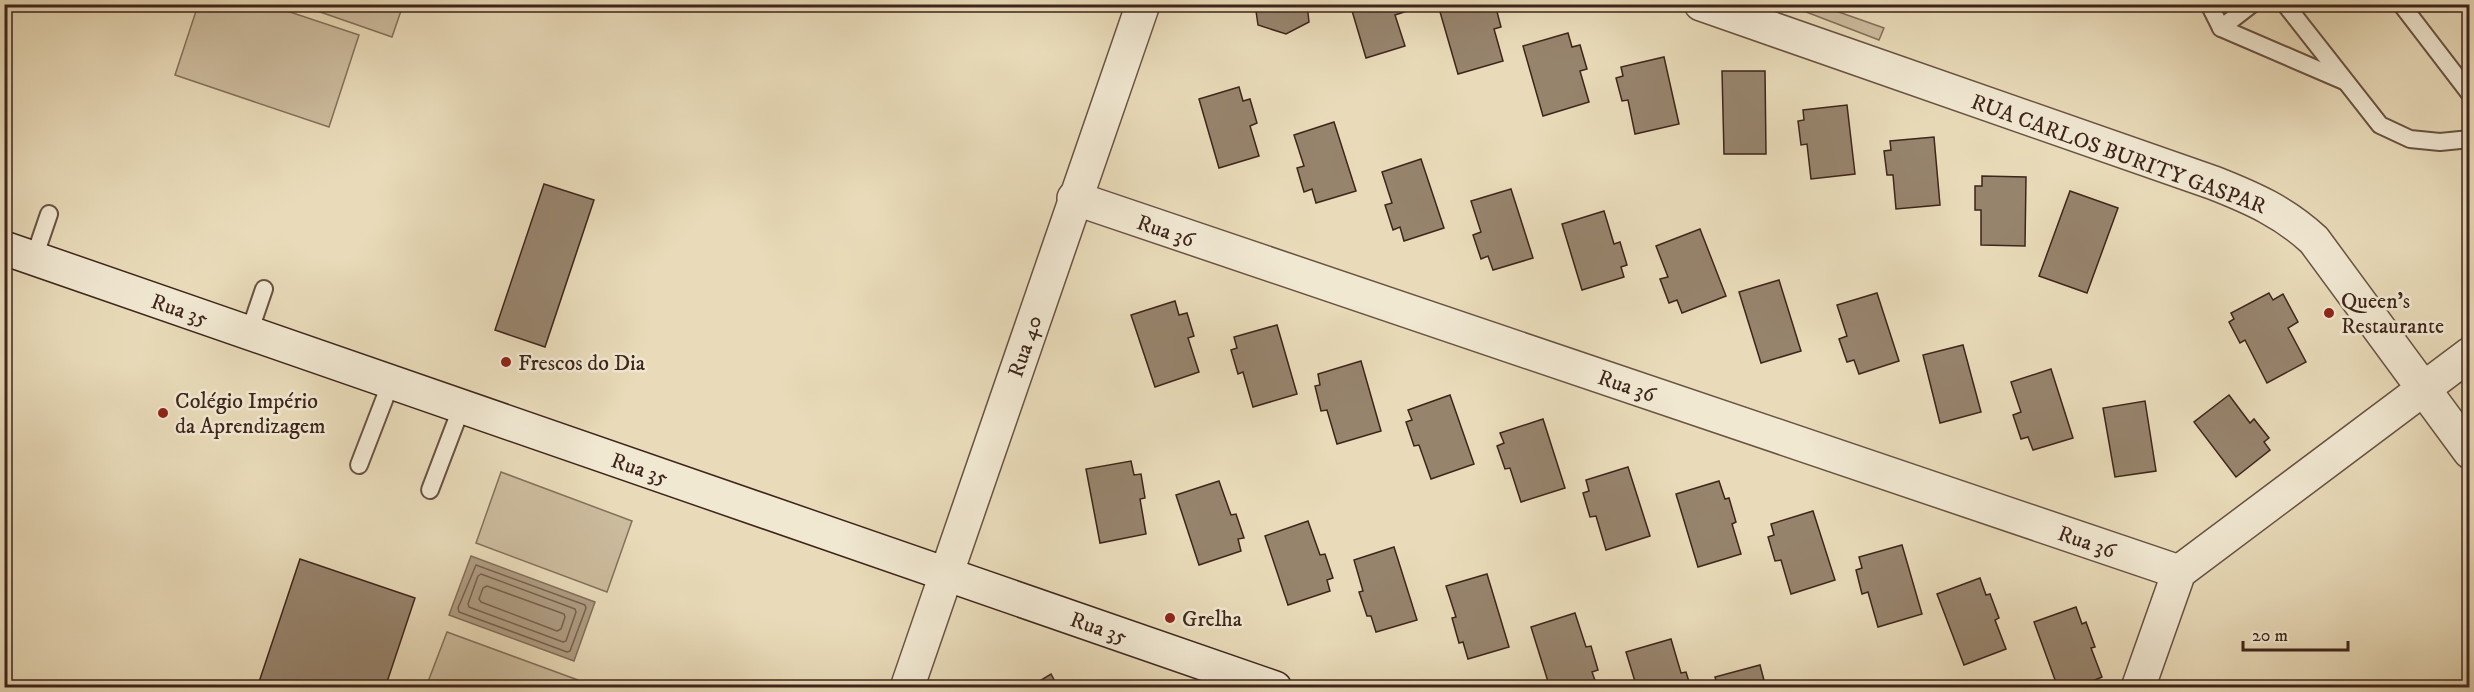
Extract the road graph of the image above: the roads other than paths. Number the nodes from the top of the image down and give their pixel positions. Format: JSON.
{"nodes":[{"id":1,"x":1143,"y":4,"type":"edge"},
{"id":2,"x":1701,"y":4,"type":"edge"},
{"id":3,"x":2209,"y":4,"type":"edge"},
{"id":4,"x":2252,"y":4,"type":"edge"},
{"id":5,"x":2285,"y":4,"type":"edge"},
{"id":6,"x":2401,"y":4,"type":"edge"},
{"id":7,"x":2221,"y":28,"type":"junction"},
{"id":8,"x":2346,"y":82,"type":"junction"},
{"id":9,"x":2469,"y":94,"type":"edge"},
{"id":10,"x":2469,"y":138,"type":"edge"},
{"id":11,"x":1074,"y":198,"type":"junction"},
{"id":12,"x":49,"y":214,"type":"dead end"},
{"id":13,"x":19,"y":253,"type":"edge"},
{"id":14,"x":264,"y":289,"type":"dead end"},
{"id":15,"x":249,"y":333,"type":"junction"},
{"id":16,"x":2469,"y":354,"type":"edge"},
{"id":17,"x":391,"y":382,"type":"junction"},
{"id":18,"x":2423,"y":390,"type":"junction"},
{"id":19,"x":462,"y":406,"type":"junction"},
{"id":20,"x":2469,"y":452,"type":"edge"},
{"id":21,"x":360,"y":465,"type":"dead end"},
{"id":22,"x":430,"y":490,"type":"dead end"},
{"id":23,"x":2179,"y":572,"type":"junction"},
{"id":24,"x":946,"y":574,"type":"junction"},
{"id":25,"x":906,"y":687,"type":"edge"},
{"id":26,"x":1275,"y":687,"type":"edge"},
{"id":27,"x":2138,"y":687,"type":"edge"}],
"edges":[{"from":1,"to":11,"type":"street","name":"Rua 40"},
{"from":2,"to":18,"type":"street","name":"RUA CARLOS BURITY GASPAR"},
{"from":3,"to":7,"type":"lane"},
{"from":4,"to":7,"type":"lane"},
{"from":5,"to":8,"type":"lane"},
{"from":6,"to":9,"type":"lane"},
{"from":7,"to":8,"type":"lane"},
{"from":8,"to":10,"type":"lane"},
{"from":11,"to":23,"type":"street","name":"Rua 36"},
{"from":11,"to":24,"type":"street","name":"Rua 40"},
{"from":12,"to":13,"type":"lane"},
{"from":13,"to":15,"type":"street","name":"Rua 35"},
{"from":14,"to":15,"type":"lane"},
{"from":15,"to":17,"type":"street","name":"Rua 35"},
{"from":16,"to":18,"type":"street"},
{"from":17,"to":19,"type":"street","name":"Rua 35"},
{"from":17,"to":21,"type":"lane"},
{"from":18,"to":20,"type":"street","name":"RUA CARLOS BURITY GASPAR"},
{"from":18,"to":23,"type":"street"},
{"from":19,"to":22,"type":"lane"},
{"from":19,"to":24,"type":"street","name":"Rua 35"},
{"from":23,"to":27,"type":"street"},
{"from":24,"to":25,"type":"street","name":"Rua 40"},
{"from":24,"to":26,"type":"street","name":"Rua 35"}]}
